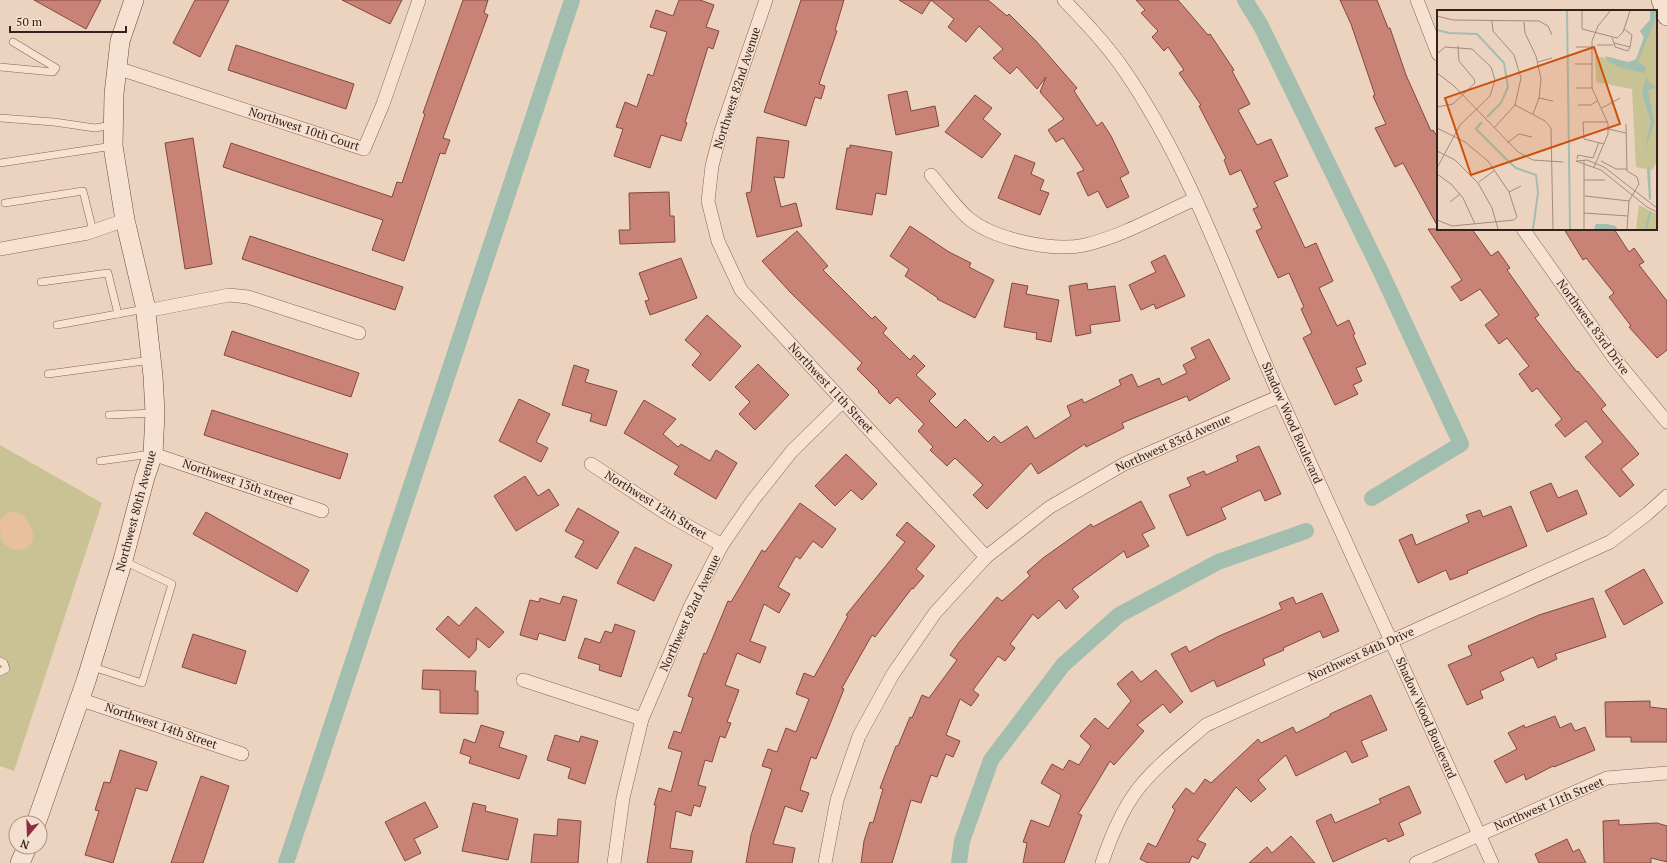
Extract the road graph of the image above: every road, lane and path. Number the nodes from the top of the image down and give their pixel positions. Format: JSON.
{"nodes":[{"id":1,"x":134,"y":0,"type":"edge"},
{"id":2,"x":419,"y":0,"type":"edge"},
{"id":3,"x":766,"y":0,"type":"edge"},
{"id":4,"x":1064,"y":0,"type":"edge"},
{"id":5,"x":1417,"y":0,"type":"edge"},
{"id":6,"x":1661,"y":0,"type":"edge"},
{"id":7,"x":1667,"y":16,"type":"edge"},
{"id":8,"x":14,"y":42,"type":"dead end"},
{"id":9,"x":1437,"y":51,"type":"edge"},
{"id":10,"x":0,"y":67,"type":"edge"},
{"id":11,"x":117,"y":68,"type":"junction"},
{"id":12,"x":0,"y":118,"type":"edge"},
{"id":13,"x":114,"y":125,"type":"junction"},
{"id":14,"x":113,"y":146,"type":"junction"},
{"id":15,"x":0,"y":163,"type":"edge"},
{"id":16,"x":931,"y":175,"type":"dead end"},
{"id":17,"x":1195,"y":199,"type":"junction"},
{"id":18,"x":708,"y":201,"type":"joint"},
{"id":19,"x":5,"y":203,"type":"dead end"},
{"id":20,"x":125,"y":220,"type":"junction"},
{"id":21,"x":1524,"y":230,"type":"edge"},
{"id":22,"x":93,"y":231,"type":"junction"},
{"id":23,"x":0,"y":249,"type":"edge"},
{"id":24,"x":41,"y":282,"type":"dead end"},
{"id":25,"x":146,"y":310,"type":"junction"},
{"id":26,"x":118,"y":314,"type":"junction"},
{"id":27,"x":57,"y":325,"type":"dead end"},
{"id":28,"x":359,"y":333,"type":"dead end"},
{"id":29,"x":152,"y":360,"type":"junction"},
{"id":30,"x":48,"y":374,"type":"dead end"},
{"id":31,"x":1280,"y":396,"type":"junction"},
{"id":32,"x":843,"y":401,"type":"junction"},
{"id":33,"x":155,"y":413,"type":"junction"},
{"id":34,"x":109,"y":415,"type":"dead end"},
{"id":35,"x":1667,"y":422,"type":"edge"},
{"id":36,"x":153,"y":454,"type":"junction"},
{"id":37,"x":100,"y":461,"type":"dead end"},
{"id":38,"x":591,"y":464,"type":"dead end"},
{"id":39,"x":1667,"y":496,"type":"edge"},
{"id":40,"x":322,"y":511,"type":"dead end"},
{"id":41,"x":722,"y":545,"type":"junction"},
{"id":42,"x":986,"y":557,"type":"junction"},
{"id":43,"x":124,"y":560,"type":"junction"},
{"id":44,"x":1391,"y":640,"type":"junction"},
{"id":45,"x":0,"y":661,"type":"edge"},
{"id":46,"x":90,"y":666,"type":"junction"},
{"id":47,"x":0,"y":672,"type":"edge"},
{"id":48,"x":523,"y":680,"type":"dead end"},
{"id":49,"x":79,"y":699,"type":"junction"},
{"id":50,"x":642,"y":719,"type":"junction"},
{"id":51,"x":242,"y":754,"type":"dead end"},
{"id":52,"x":1667,"y":773,"type":"edge"},
{"id":53,"x":39,"y":815,"type":"edge"},
{"id":54,"x":1479,"y":834,"type":"junction"},
{"id":55,"x":614,"y":863,"type":"edge"},
{"id":56,"x":825,"y":863,"type":"edge"},
{"id":57,"x":1102,"y":863,"type":"edge"},
{"id":58,"x":1416,"y":863,"type":"edge"},
{"id":59,"x":1492,"y":863,"type":"edge"}],
"edges":[{"from":1,"to":11,"type":"street","name":"Northwest 80th Avenue"},
{"from":2,"to":11,"type":"street","name":"Northwest 10th Court"},
{"from":3,"to":18,"type":"street","name":"Northwest 82nd Avenue"},
{"from":4,"to":17,"type":"street","name":"Shadow Wood Boulevard"},
{"from":5,"to":9,"type":"street"},
{"from":6,"to":7,"type":"street"},
{"from":8,"to":10,"type":"lane"},
{"from":11,"to":13,"type":"street","name":"Northwest 80th Avenue"},
{"from":12,"to":13,"type":"lane"},
{"from":13,"to":14,"type":"street","name":"Northwest 80th Avenue"},
{"from":14,"to":15,"type":"lane"},
{"from":14,"to":20,"type":"street","name":"Northwest 80th Avenue"},
{"from":16,"to":17,"type":"street"},
{"from":17,"to":31,"type":"street","name":"Shadow Wood Boulevard"},
{"from":18,"to":32,"type":"street","name":"Northwest 11th Street"},
{"from":19,"to":22,"type":"lane"},
{"from":20,"to":22,"type":"street"},
{"from":20,"to":25,"type":"street","name":"Northwest 80th Avenue"},
{"from":21,"to":35,"type":"street","name":"Northwest 83rd Drive"},
{"from":22,"to":23,"type":"street"},
{"from":24,"to":26,"type":"lane"},
{"from":25,"to":26,"type":"lane"},
{"from":25,"to":28,"type":"street"},
{"from":25,"to":29,"type":"street","name":"Northwest 80th Avenue"},
{"from":26,"to":27,"type":"lane"},
{"from":29,"to":30,"type":"lane"},
{"from":29,"to":33,"type":"street","name":"Northwest 80th Avenue"},
{"from":31,"to":42,"type":"street","name":"Northwest 83rd Avenue"},
{"from":31,"to":44,"type":"street","name":"Shadow Wood Boulevard"},
{"from":32,"to":41,"type":"street","name":"Northwest 82nd Avenue"},
{"from":32,"to":42,"type":"street","name":"Northwest 11th Street"},
{"from":33,"to":34,"type":"lane"},
{"from":33,"to":36,"type":"street","name":"Northwest 80th Avenue"},
{"from":36,"to":37,"type":"lane"},
{"from":36,"to":40,"type":"street","name":"Northwest 13th street"},
{"from":36,"to":43,"type":"street","name":"Northwest 80th Avenue"},
{"from":38,"to":41,"type":"street","name":"Northwest 12th Street"},
{"from":39,"to":44,"type":"street","name":"Northwest 84th Drive"},
{"from":41,"to":50,"type":"street","name":"Northwest 82nd Avenue"},
{"from":42,"to":56,"type":"street","name":"Northwest 83rd Avenue"},
{"from":43,"to":46,"type":"street","name":"Northwest 80th Avenue"},
{"from":43,"to":46,"type":"lane"},
{"from":44,"to":54,"type":"street","name":"Shadow Wood Boulevard"},
{"from":44,"to":57,"type":"street","name":"Northwest 84th Drive"},
{"from":45,"to":47,"type":"lane"},
{"from":46,"to":49,"type":"street","name":"Northwest 80th Avenue"},
{"from":48,"to":50,"type":"street"},
{"from":49,"to":51,"type":"street","name":"Northwest 14th Street"},
{"from":49,"to":53,"type":"street","name":"Northwest 80th Avenue"},
{"from":50,"to":55,"type":"street","name":"Northwest 82nd Avenue"},
{"from":52,"to":54,"type":"street","name":"Northwest 11th Street"},
{"from":54,"to":58,"type":"street","name":"Northwest 11th Street"},
{"from":54,"to":59,"type":"street","name":"Shadow Wood Boulevard"}]}
